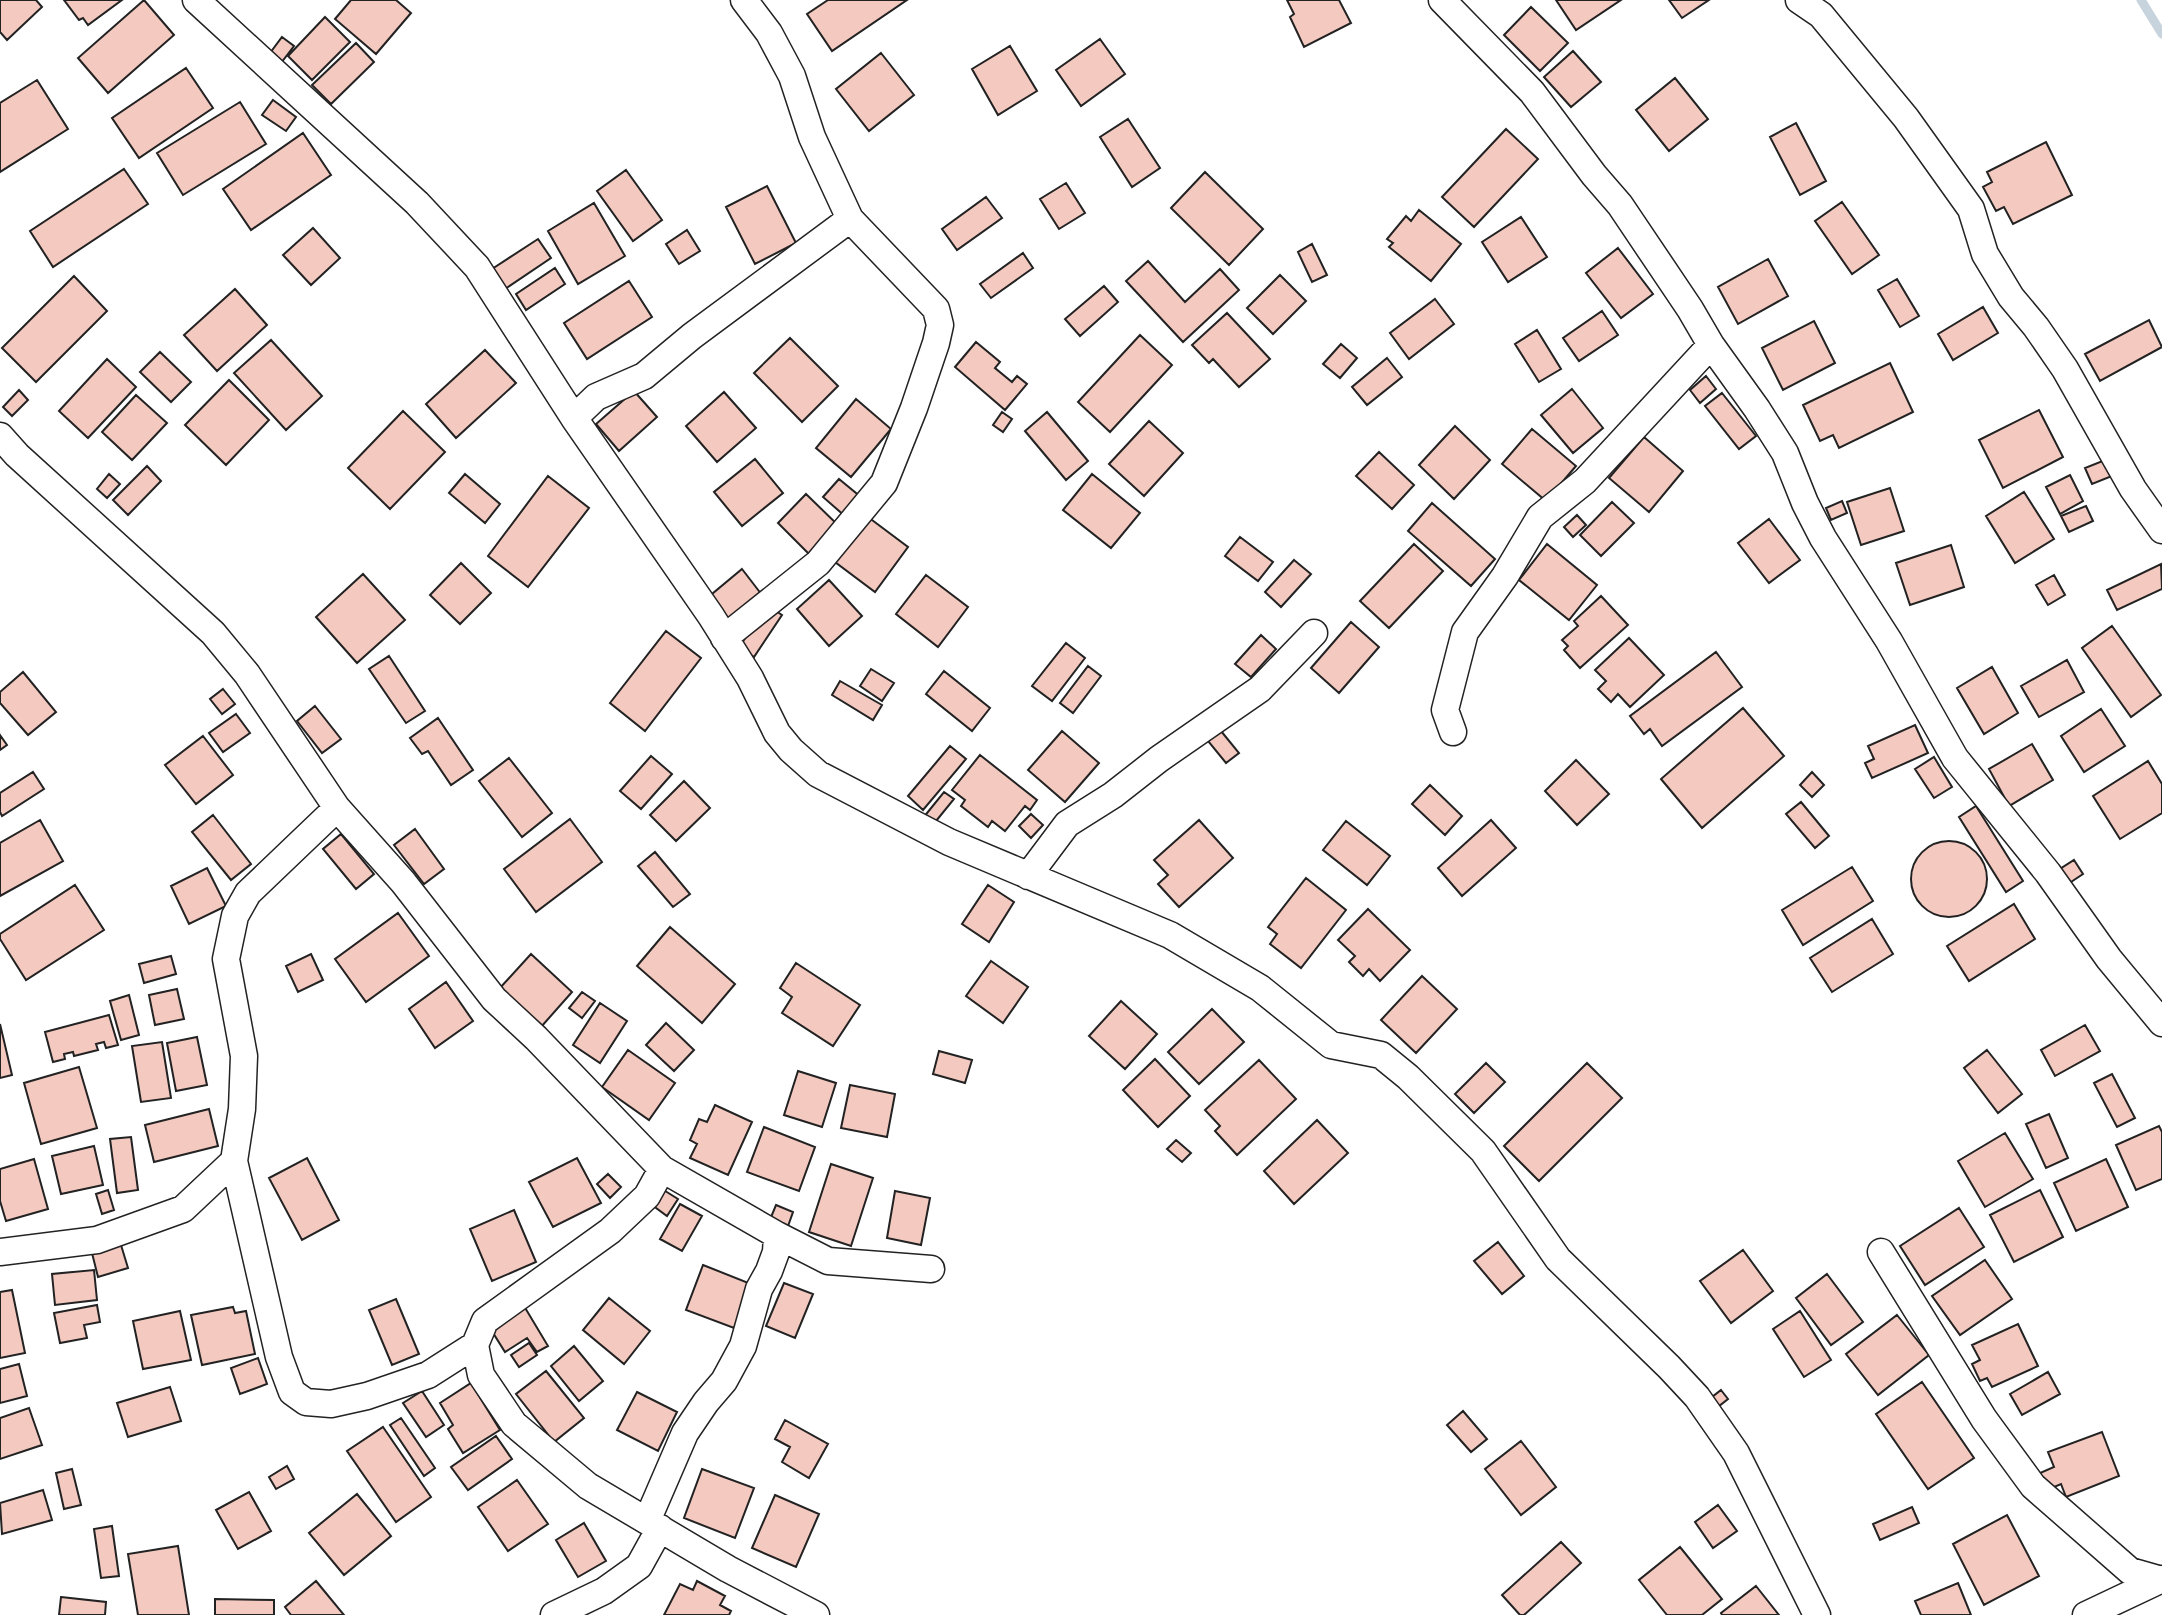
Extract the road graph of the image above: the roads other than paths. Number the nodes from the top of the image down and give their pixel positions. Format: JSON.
{"nodes":[{"id":1,"x":196,"y":0,"type":"edge"},
{"id":2,"x":744,"y":0,"type":"edge"},
{"id":3,"x":1442,"y":0,"type":"edge"},
{"id":4,"x":1799,"y":0,"type":"edge"},
{"id":5,"x":850,"y":219,"type":"junction"},
{"id":6,"x":1710,"y":345,"type":"junction"},
{"id":7,"x":574,"y":418,"type":"junction"},
{"id":8,"x":0,"y":436,"type":"edge"},
{"id":9,"x":2162,"y":530,"type":"edge"},
{"id":10,"x":1314,"y":633,"type":"dead end"},
{"id":11,"x":724,"y":638,"type":"junction"},
{"id":12,"x":1453,"y":732,"type":"dead end"},
{"id":13,"x":338,"y":808,"type":"junction"},
{"id":14,"x":1028,"y":876,"type":"junction"},
{"id":15,"x":2162,"y":1023,"type":"edge"},
{"id":16,"x":234,"y":1161,"type":"junction"},
{"id":17,"x":662,"y":1169,"type":"junction"},
{"id":18,"x":777,"y":1235,"type":"junction"},
{"id":19,"x":0,"y":1252,"type":"edge"},
{"id":20,"x":1881,"y":1252,"type":"dead end"},
{"id":21,"x":931,"y":1269,"type":"dead end"},
{"id":22,"x":475,"y":1345,"type":"junction"},
{"id":23,"x":653,"y":1525,"type":"junction"},
{"id":24,"x":2160,"y":1579,"type":"edge"},
{"id":25,"x":554,"y":1615,"type":"edge"},
{"id":26,"x":816,"y":1615,"type":"edge"},
{"id":27,"x":1818,"y":1615,"type":"edge"},
{"id":28,"x":2086,"y":1615,"type":"edge"}],
"edges":[{"from":1,"to":7,"type":"street"},
{"from":2,"to":5,"type":"street"},
{"from":3,"to":6,"type":"street"},
{"from":4,"to":9,"type":"street"},
{"from":5,"to":7,"type":"street"},
{"from":5,"to":11,"type":"street"},
{"from":6,"to":12,"type":"street"},
{"from":6,"to":15,"type":"street"},
{"from":7,"to":11,"type":"street"},
{"from":8,"to":13,"type":"street"},
{"from":10,"to":14,"type":"street"},
{"from":11,"to":14,"type":"street"},
{"from":13,"to":16,"type":"street"},
{"from":13,"to":17,"type":"street"},
{"from":14,"to":27,"type":"street"},
{"from":16,"to":19,"type":"street"},
{"from":16,"to":22,"type":"street"},
{"from":17,"to":18,"type":"street"},
{"from":17,"to":22,"type":"street"},
{"from":18,"to":21,"type":"street"},
{"from":18,"to":23,"type":"street"},
{"from":20,"to":24,"type":"street"},
{"from":22,"to":23,"type":"street"},
{"from":23,"to":25,"type":"street"},
{"from":23,"to":26,"type":"street"},
{"from":24,"to":28,"type":"street"}]}
